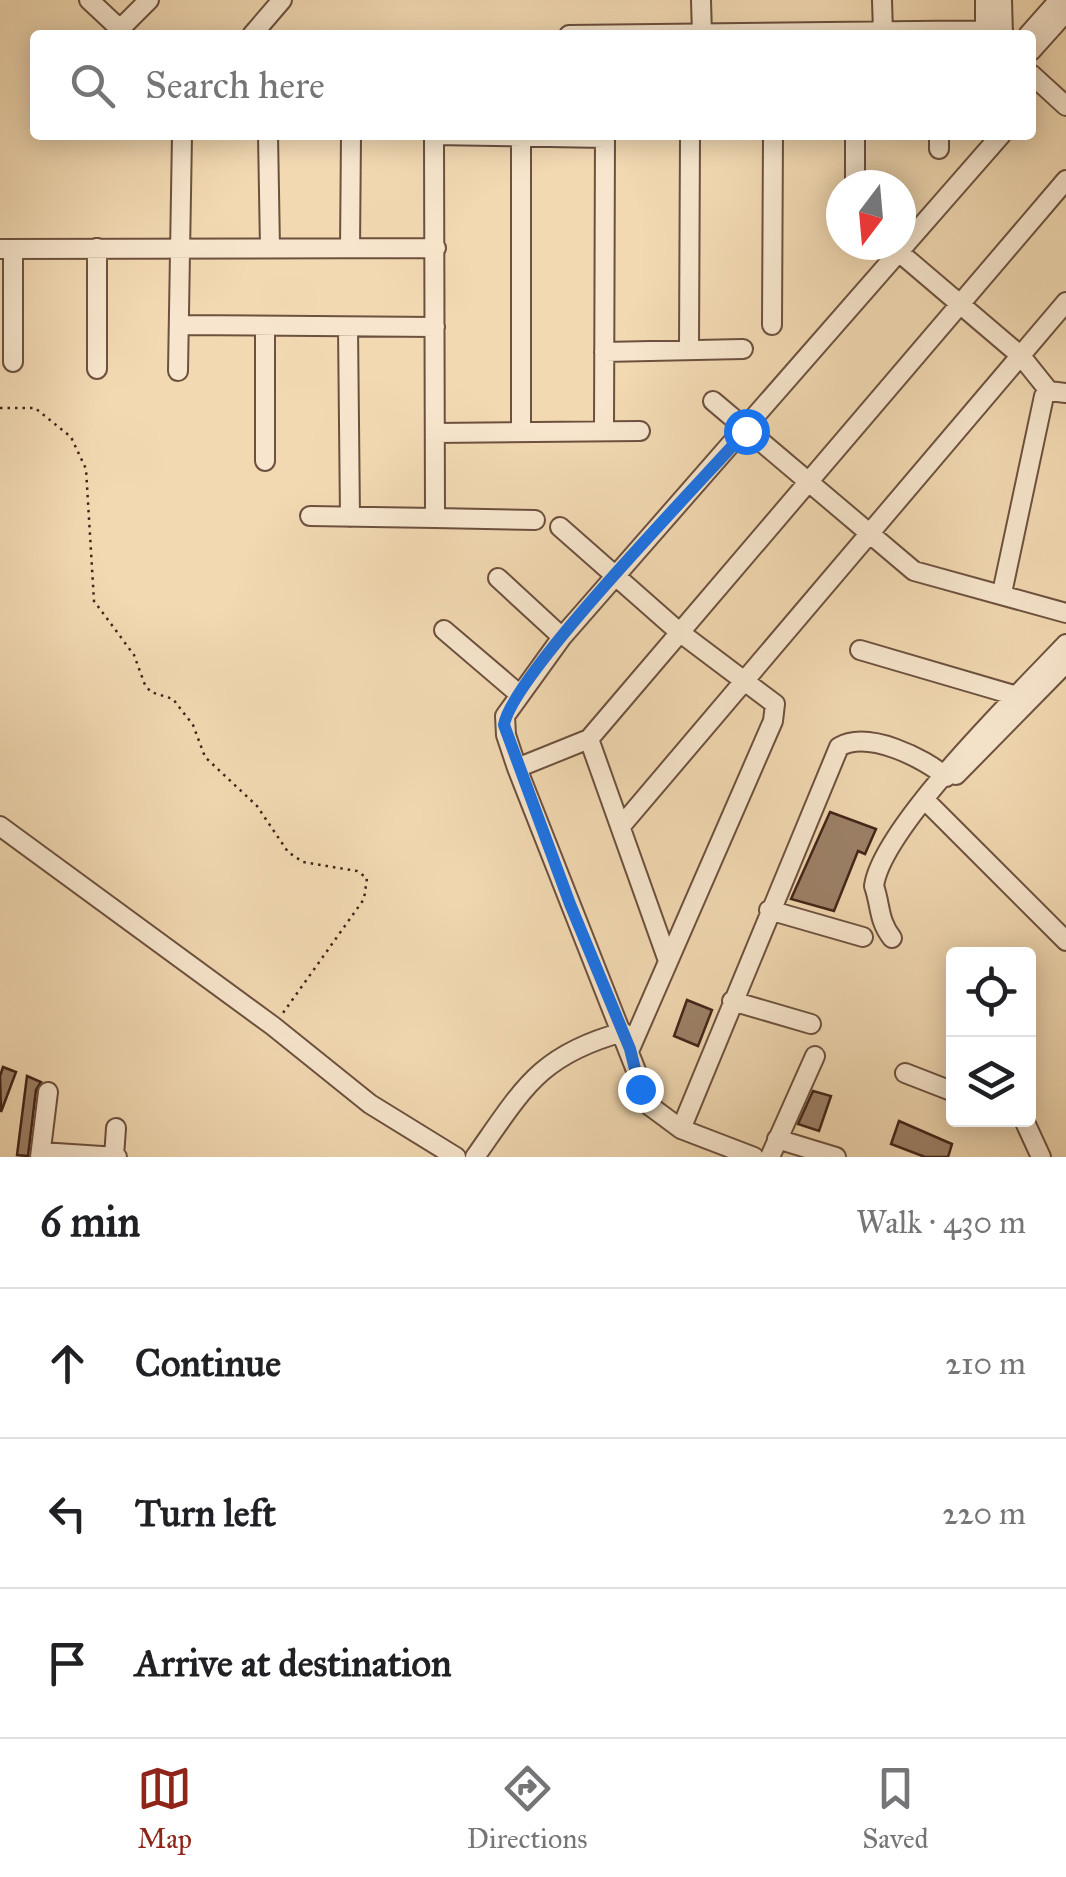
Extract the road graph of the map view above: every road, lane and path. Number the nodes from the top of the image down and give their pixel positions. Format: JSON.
{"nodes":[{"id":1,"x":89,"y":0,"type":"edge"},
{"id":2,"x":149,"y":0,"type":"edge"},
{"id":3,"x":282,"y":0,"type":"edge"},
{"id":4,"x":701,"y":0,"type":"edge"},
{"id":5,"x":882,"y":0,"type":"edge"},
{"id":6,"x":985,"y":0,"type":"edge"},
{"id":7,"x":1002,"y":0,"type":"edge"},
{"id":8,"x":1058,"y":0,"type":"edge"},
{"id":9,"x":1066,"y":12,"type":"edge"},
{"id":10,"x":256,"y":30,"type":"edge"},
{"id":11,"x":696,"y":30,"type":"edge"},
{"id":12,"x":883,"y":30,"type":"edge"},
{"id":13,"x":993,"y":30,"type":"edge"},
{"id":14,"x":995,"y":30,"type":"edge"},
{"id":15,"x":1032,"y":30,"type":"edge"},
{"id":16,"x":1036,"y":45,"type":"edge"},
{"id":17,"x":1036,"y":88,"type":"edge"},
{"id":18,"x":1066,"y":106,"type":"edge"},
{"id":19,"x":182,"y":140,"type":"edge"},
{"id":20,"x":268,"y":140,"type":"edge"},
{"id":21,"x":351,"y":140,"type":"edge"},
{"id":22,"x":434,"y":140,"type":"edge"},
{"id":23,"x":521,"y":140,"type":"edge"},
{"id":24,"x":605,"y":140,"type":"edge"},
{"id":25,"x":690,"y":140,"type":"edge"},
{"id":26,"x":773,"y":140,"type":"edge"},
{"id":27,"x":855,"y":140,"type":"edge"},
{"id":28,"x":997,"y":140,"type":"edge"},
{"id":29,"x":855,"y":170,"type":"edge"},
{"id":30,"x":1066,"y":180,"type":"edge"},
{"id":31,"x":916,"y":234,"type":"edge"},
{"id":32,"x":180,"y":247,"type":"junction"},
{"id":33,"x":96,"y":248,"type":"junction"},
{"id":34,"x":270,"y":248,"type":"junction"},
{"id":35,"x":350,"y":248,"type":"junction"},
{"id":36,"x":436,"y":248,"type":"junction"},
{"id":37,"x":6,"y":249,"type":"edge"},
{"id":38,"x":894,"y":260,"type":"edge"},
{"id":39,"x":909,"y":260,"type":"edge"},
{"id":40,"x":962,"y":302,"type":"junction"},
{"id":41,"x":1066,"y":302,"type":"edge"},
{"id":42,"x":180,"y":325,"type":"junction"},
{"id":43,"x":772,"y":326,"type":"dead end"},
{"id":44,"x":434,"y":327,"type":"junction"},
{"id":45,"x":265,"y":328,"type":"junction"},
{"id":46,"x":348,"y":328,"type":"junction"},
{"id":47,"x":689,"y":348,"type":"junction"},
{"id":48,"x":743,"y":349,"type":"dead end"},
{"id":49,"x":604,"y":352,"type":"junction"},
{"id":50,"x":1021,"y":356,"type":"junction"},
{"id":51,"x":13,"y":362,"type":"dead end"},
{"id":52,"x":97,"y":369,"type":"dead end"},
{"id":53,"x":178,"y":371,"type":"dead end"},
{"id":54,"x":1058,"y":392,"type":"edge"},
{"id":55,"x":712,"y":401,"type":"dead end"},
{"id":56,"x":0,"y":408,"type":"edge"},
{"id":57,"x":604,"y":431,"type":"junction"},
{"id":58,"x":640,"y":431,"type":"dead end"},
{"id":59,"x":746,"y":431,"type":"junction"},
{"id":60,"x":521,"y":432,"type":"junction"},
{"id":61,"x":435,"y":433,"type":"junction"},
{"id":62,"x":265,"y":461,"type":"dead end"},
{"id":63,"x":804,"y":482,"type":"junction"},
{"id":64,"x":310,"y":516,"type":"dead end"},
{"id":65,"x":350,"y":517,"type":"junction"},
{"id":66,"x":435,"y":518,"type":"junction"},
{"id":67,"x":536,"y":520,"type":"dead end"},
{"id":68,"x":560,"y":527,"type":"dead end"},
{"id":69,"x":870,"y":535,"type":"junction"},
{"id":70,"x":617,"y":577,"type":"junction"},
{"id":71,"x":498,"y":578,"type":"dead end"},
{"id":72,"x":1002,"y":593,"type":"junction"},
{"id":73,"x":1066,"y":614,"type":"edge"},
{"id":74,"x":444,"y":630,"type":"dead end"},
{"id":75,"x":678,"y":631,"type":"junction"},
{"id":76,"x":562,"y":636,"type":"junction"},
{"id":77,"x":1066,"y":644,"type":"edge"},
{"id":78,"x":860,"y":650,"type":"dead end"},
{"id":79,"x":1066,"y":663,"type":"edge"},
{"id":80,"x":744,"y":681,"type":"junction"},
{"id":81,"x":518,"y":694,"type":"junction"},
{"id":82,"x":1016,"y":696,"type":"junction"},
{"id":83,"x":589,"y":738,"type":"junction"},
{"id":84,"x":517,"y":768,"type":"junction"},
{"id":85,"x":946,"y":777,"type":"junction"},
{"id":86,"x":926,"y":800,"type":"junction"},
{"id":87,"x":622,"y":825,"type":"junction"},
{"id":88,"x":0,"y":826,"type":"edge"},
{"id":89,"x":769,"y":910,"type":"junction"},
{"id":90,"x":863,"y":937,"type":"dead end"},
{"id":91,"x":892,"y":938,"type":"dead end"},
{"id":92,"x":1066,"y":941,"type":"edge"},
{"id":93,"x":668,"y":958,"type":"junction"},
{"id":94,"x":732,"y":1001,"type":"junction"},
{"id":95,"x":811,"y":1024,"type":"dead end"},
{"id":96,"x":274,"y":1026,"type":"junction"},
{"id":97,"x":626,"y":1040,"type":"junction"},
{"id":98,"x":815,"y":1056,"type":"dead end"},
{"id":99,"x":905,"y":1074,"type":"dead end"},
{"id":100,"x":946,"y":1089,"type":"edge"},
{"id":101,"x":48,"y":1092,"type":"dead end"},
{"id":102,"x":1027,"y":1127,"type":"edge"},
{"id":103,"x":116,"y":1128,"type":"dead end"},
{"id":104,"x":681,"y":1130,"type":"junction"},
{"id":105,"x":774,"y":1148,"type":"edge"},
{"id":106,"x":41,"y":1154,"type":"edge"},
{"id":107,"x":115,"y":1157,"type":"edge"},
{"id":108,"x":456,"y":1157,"type":"edge"},
{"id":109,"x":475,"y":1157,"type":"edge"},
{"id":110,"x":754,"y":1157,"type":"edge"},
{"id":111,"x":836,"y":1157,"type":"edge"},
{"id":112,"x":1040,"y":1157,"type":"edge"}],
"edges":[{"from":1,"to":2,"type":"street"},
{"from":3,"to":10,"type":"street"},
{"from":4,"to":11,"type":"street"},
{"from":5,"to":12,"type":"street"},
{"from":6,"to":13,"type":"street"},
{"from":7,"to":14,"type":"street"},
{"from":8,"to":15,"type":"street"},
{"from":9,"to":16,"type":"street"},
{"from":17,"to":18,"type":"street"},
{"from":19,"to":32,"type":"street"},
{"from":20,"to":34,"type":"street"},
{"from":21,"to":35,"type":"street"},
{"from":22,"to":36,"type":"street"},
{"from":23,"to":60,"type":"street"},
{"from":24,"to":49,"type":"street"},
{"from":25,"to":47,"type":"street"},
{"from":26,"to":43,"type":"street"},
{"from":27,"to":29,"type":"street"},
{"from":28,"to":31,"type":"street"},
{"from":30,"to":40,"type":"street"},
{"from":32,"to":33,"type":"street"},
{"from":32,"to":34,"type":"street"},
{"from":32,"to":42,"type":"street"},
{"from":33,"to":37,"type":"street"},
{"from":33,"to":52,"type":"street"},
{"from":34,"to":35,"type":"street"},
{"from":35,"to":36,"type":"street"},
{"from":36,"to":44,"type":"street"},
{"from":37,"to":51,"type":"street"},
{"from":38,"to":59,"type":"street"},
{"from":39,"to":40,"type":"street"},
{"from":40,"to":50,"type":"street"},
{"from":40,"to":63,"type":"street"},
{"from":41,"to":50,"type":"street"},
{"from":42,"to":45,"type":"street"},
{"from":42,"to":53,"type":"street"},
{"from":44,"to":46,"type":"street"},
{"from":44,"to":61,"type":"street"},
{"from":45,"to":46,"type":"street"},
{"from":45,"to":62,"type":"street"},
{"from":46,"to":65,"type":"street"},
{"from":47,"to":48,"type":"street"},
{"from":47,"to":49,"type":"street"},
{"from":49,"to":57,"type":"street"},
{"from":50,"to":54,"type":"street"},
{"from":50,"to":69,"type":"street"},
{"from":54,"to":72,"type":"street"},
{"from":55,"to":59,"type":"street"},
{"from":56,"to":96,"type":"path"},
{"from":57,"to":58,"type":"street"},
{"from":57,"to":60,"type":"street"},
{"from":59,"to":63,"type":"street"},
{"from":59,"to":70,"type":"street"},
{"from":60,"to":61,"type":"street"},
{"from":61,"to":66,"type":"street"},
{"from":63,"to":69,"type":"street"},
{"from":63,"to":75,"type":"street"},
{"from":64,"to":65,"type":"street"},
{"from":65,"to":66,"type":"street"},
{"from":66,"to":67,"type":"street"},
{"from":68,"to":70,"type":"street"},
{"from":69,"to":72,"type":"street"},
{"from":69,"to":80,"type":"street"},
{"from":70,"to":75,"type":"street"},
{"from":70,"to":76,"type":"street"},
{"from":71,"to":76,"type":"street"},
{"from":72,"to":73,"type":"street"},
{"from":74,"to":81,"type":"street"},
{"from":75,"to":80,"type":"street"},
{"from":75,"to":83,"type":"street"},
{"from":76,"to":81,"type":"street"},
{"from":77,"to":82,"type":"street"},
{"from":78,"to":82,"type":"street"},
{"from":79,"to":85,"type":"street"},
{"from":80,"to":87,"type":"street"},
{"from":80,"to":93,"type":"street"},
{"from":81,"to":84,"type":"street"},
{"from":82,"to":85,"type":"street"},
{"from":83,"to":84,"type":"street"},
{"from":83,"to":87,"type":"street"},
{"from":84,"to":97,"type":"street"},
{"from":85,"to":86,"type":"street"},
{"from":85,"to":89,"type":"street"},
{"from":86,"to":91,"type":"street"},
{"from":86,"to":92,"type":"street"},
{"from":87,"to":93,"type":"street"},
{"from":88,"to":96,"type":"street"},
{"from":89,"to":90,"type":"street"},
{"from":89,"to":94,"type":"street"},
{"from":93,"to":97,"type":"street"},
{"from":94,"to":95,"type":"street"},
{"from":94,"to":104,"type":"street"},
{"from":96,"to":108,"type":"street"},
{"from":97,"to":104,"type":"street"},
{"from":97,"to":109,"type":"street"},
{"from":98,"to":105,"type":"street"},
{"from":99,"to":100,"type":"street"},
{"from":101,"to":106,"type":"street"},
{"from":102,"to":112,"type":"street"},
{"from":103,"to":107,"type":"street"},
{"from":104,"to":110,"type":"street"},
{"from":105,"to":111,"type":"street"},
{"from":106,"to":107,"type":"street"}]}
